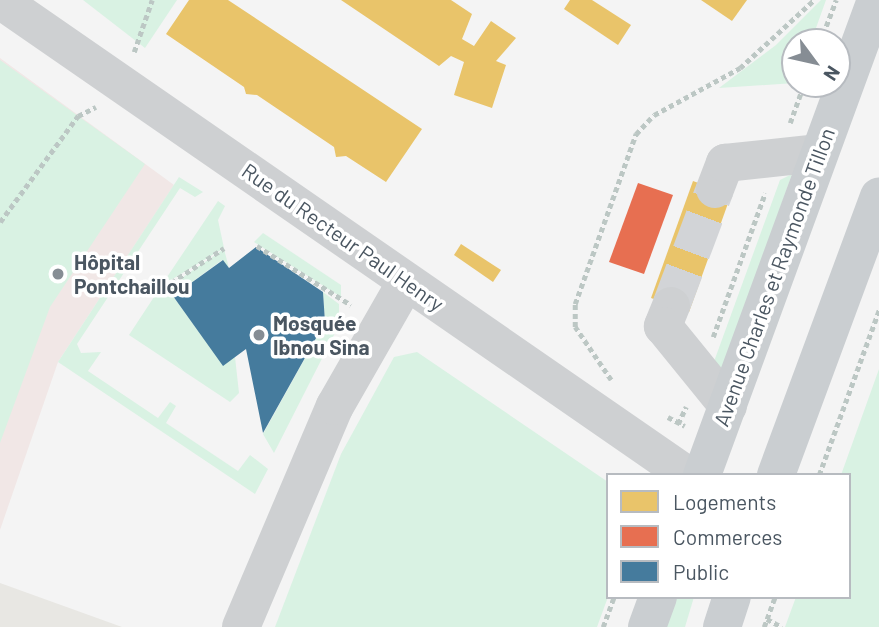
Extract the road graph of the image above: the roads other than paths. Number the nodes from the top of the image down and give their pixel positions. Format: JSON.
{"nodes":[{"id":1,"x":0,"y":0,"type":"edge"},
{"id":2,"x":876,"y":0,"type":"edge"},
{"id":3,"x":819,"y":152,"type":"junction"},
{"id":4,"x":715,"y":189,"type":"tunnel mouth"},
{"id":5,"x":879,"y":196,"type":"edge"},
{"id":6,"x":406,"y":282,"type":"junction"},
{"id":7,"x":671,"y":306,"type":"tunnel mouth"},
{"id":8,"x":723,"y":421,"type":"junction"},
{"id":9,"x":676,"y":452,"type":"edge"},
{"id":10,"x":779,"y":466,"type":"edge"},
{"id":11,"x":703,"y":473,"type":"edge"},
{"id":12,"x":657,"y":599,"type":"edge"},
{"id":13,"x":731,"y":599,"type":"edge"},
{"id":14,"x":241,"y":627,"type":"edge"},
{"id":15,"x":647,"y":627,"type":"edge"},
{"id":16,"x":722,"y":627,"type":"edge"}],
"edges":[{"from":1,"to":6,"type":"street","name":"Rue du Recteur Paul Henry"},
{"from":2,"to":3,"type":"main road","name":"Avenue Charles et Raymonde Tillon"},
{"from":3,"to":4,"type":"street"},
{"from":3,"to":8,"type":"main road","name":"Avenue Charles et Raymonde Tillon"},
{"from":5,"to":10,"type":"main road"},
{"from":6,"to":9,"type":"street","name":"Rue du Recteur Paul Henry"},
{"from":6,"to":14,"type":"street"},
{"from":7,"to":8,"type":"street"},
{"from":8,"to":11,"type":"main road","name":"Avenue Charles et Raymonde Tillon"},
{"from":12,"to":15,"type":"main road"},
{"from":13,"to":16,"type":"main road"}]}
